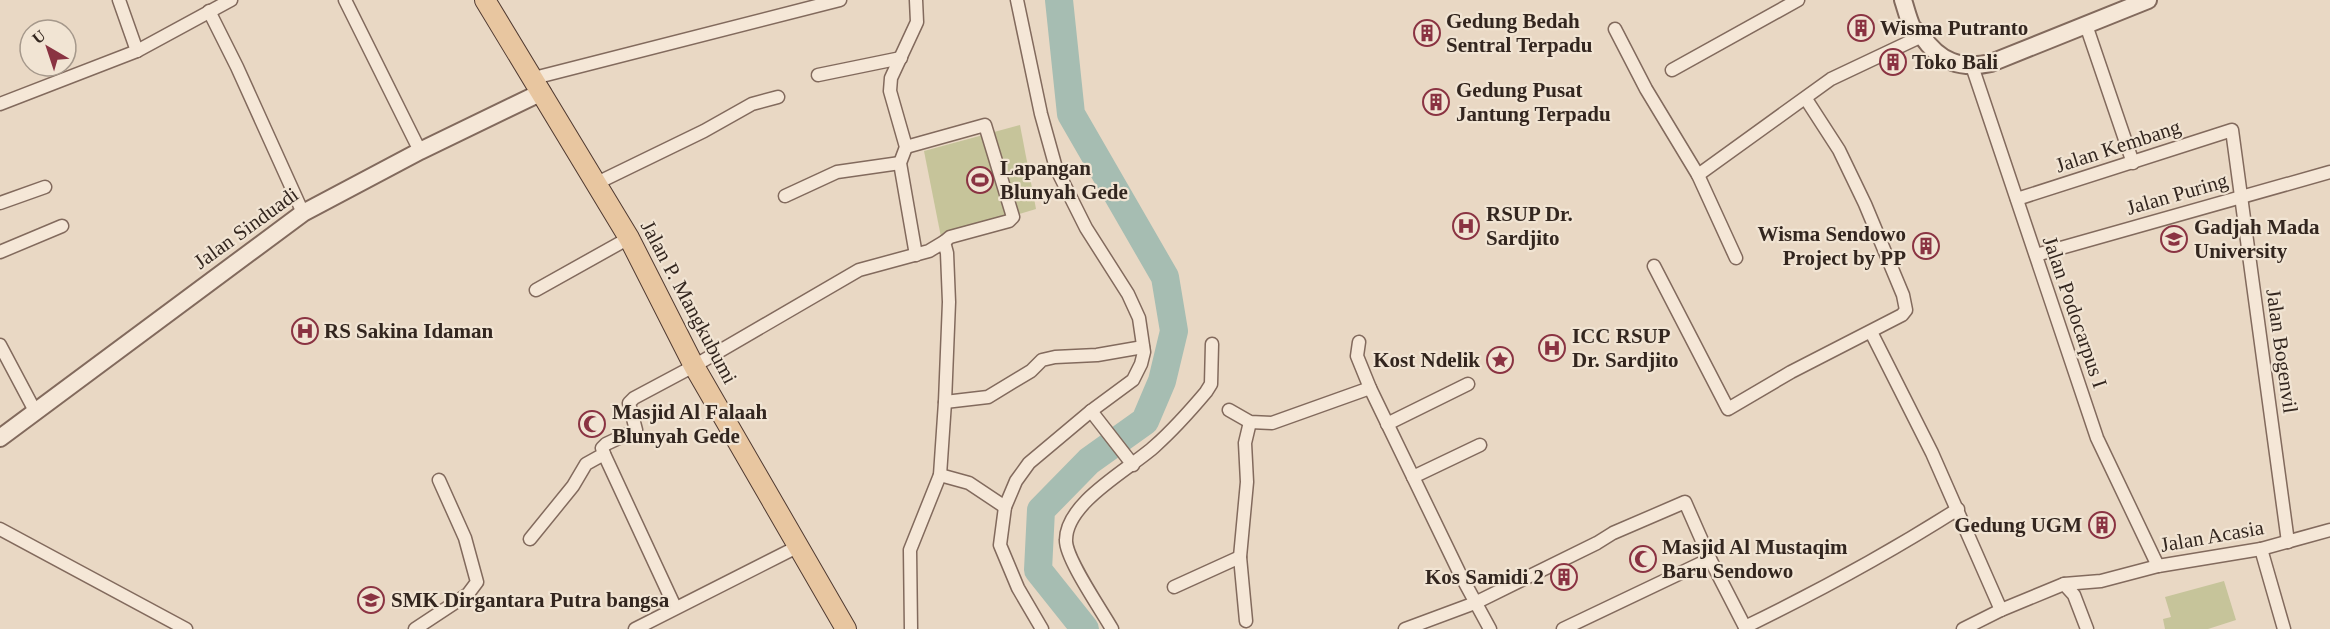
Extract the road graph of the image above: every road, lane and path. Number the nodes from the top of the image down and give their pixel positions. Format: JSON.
{"nodes":[{"id":1,"x":119,"y":0,"type":"edge"},
{"id":2,"x":231,"y":0,"type":"edge"},
{"id":3,"x":345,"y":0,"type":"edge"},
{"id":4,"x":485,"y":0,"type":"edge"},
{"id":5,"x":840,"y":0,"type":"edge"},
{"id":6,"x":916,"y":0,"type":"edge"},
{"id":7,"x":1017,"y":0,"type":"edge"},
{"id":8,"x":1798,"y":0,"type":"edge"},
{"id":9,"x":1903,"y":0,"type":"edge"},
{"id":10,"x":1914,"y":0,"type":"edge"},
{"id":11,"x":2148,"y":0,"type":"edge"},
{"id":12,"x":791,"y":5,"type":"edge"},
{"id":13,"x":209,"y":11,"type":"junction"},
{"id":14,"x":2086,"y":25,"type":"junction"},
{"id":15,"x":1615,"y":29,"type":"dead end"},
{"id":16,"x":1922,"y":36,"type":"junction"},
{"id":17,"x":137,"y":51,"type":"junction"},
{"id":18,"x":901,"y":58,"type":"junction"},
{"id":19,"x":1972,"y":66,"type":"junction"},
{"id":20,"x":1672,"y":70,"type":"dead end"},
{"id":21,"x":818,"y":75,"type":"dead end"},
{"id":22,"x":538,"y":85,"type":"junction"},
{"id":23,"x":778,"y":97,"type":"dead end"},
{"id":24,"x":1806,"y":99,"type":"junction"},
{"id":25,"x":0,"y":104,"type":"edge"},
{"id":26,"x":2232,"y":130,"type":"joint"},
{"id":27,"x":906,"y":147,"type":"junction"},
{"id":28,"x":420,"y":152,"type":"junction"},
{"id":29,"x":900,"y":163,"type":"junction"},
{"id":30,"x":2133,"y":164,"type":"junction"},
{"id":31,"x":2330,"y":172,"type":"edge"},
{"id":32,"x":1698,"y":175,"type":"junction"},
{"id":33,"x":597,"y":183,"type":"junction"},
{"id":34,"x":45,"y":187,"type":"dead end"},
{"id":35,"x":785,"y":196,"type":"dead end"},
{"id":36,"x":2242,"y":196,"type":"junction"},
{"id":37,"x":2017,"y":199,"type":"junction"},
{"id":38,"x":0,"y":203,"type":"edge"},
{"id":39,"x":303,"y":213,"type":"junction"},
{"id":40,"x":62,"y":226,"type":"dead end"},
{"id":41,"x":629,"y":238,"type":"junction"},
{"id":42,"x":944,"y":242,"type":"junction"},
{"id":43,"x":0,"y":252,"type":"edge"},
{"id":44,"x":916,"y":255,"type":"junction"},
{"id":45,"x":2036,"y":255,"type":"junction"},
{"id":46,"x":1736,"y":258,"type":"dead end"},
{"id":47,"x":1654,"y":266,"type":"dead end"},
{"id":48,"x":536,"y":290,"type":"dead end"},
{"id":49,"x":1871,"y":332,"type":"junction"},
{"id":50,"x":1359,"y":342,"type":"dead end"},
{"id":51,"x":1212,"y":344,"type":"dead end"},
{"id":52,"x":0,"y":345,"type":"edge"},
{"id":53,"x":1143,"y":347,"type":"junction"},
{"id":54,"x":694,"y":366,"type":"junction"},
{"id":55,"x":1468,"y":384,"type":"dead end"},
{"id":56,"x":1370,"y":388,"type":"junction"},
{"id":57,"x":945,"y":402,"type":"junction"},
{"id":58,"x":1229,"y":410,"type":"dead end"},
{"id":59,"x":35,"y":411,"type":"junction"},
{"id":60,"x":1094,"y":415,"type":"junction"},
{"id":61,"x":1250,"y":422,"type":"junction"},
{"id":62,"x":1387,"y":424,"type":"junction"},
{"id":63,"x":0,"y":438,"type":"edge"},
{"id":64,"x":1480,"y":445,"type":"dead end"},
{"id":65,"x":604,"y":454,"type":"junction"},
{"id":66,"x":1130,"y":461,"type":"junction"},
{"id":67,"x":940,"y":475,"type":"junction"},
{"id":68,"x":1413,"y":477,"type":"junction"},
{"id":69,"x":439,"y":480,"type":"dead end"},
{"id":70,"x":1005,"y":507,"type":"junction"},
{"id":71,"x":1958,"y":509,"type":"junction"},
{"id":72,"x":0,"y":529,"type":"edge"},
{"id":73,"x":2330,"y":530,"type":"edge"},
{"id":74,"x":530,"y":539,"type":"dead end"},
{"id":75,"x":2288,"y":542,"type":"junction"},
{"id":76,"x":797,"y":546,"type":"junction"},
{"id":77,"x":2261,"y":549,"type":"junction"},
{"id":78,"x":1240,"y":557,"type":"junction"},
{"id":79,"x":1710,"y":559,"type":"junction"},
{"id":80,"x":2157,"y":566,"type":"junction"},
{"id":81,"x":2101,"y":581,"type":"junction"},
{"id":82,"x":2064,"y":584,"type":"junction"},
{"id":83,"x":1174,"y":587,"type":"dead end"},
{"id":84,"x":1474,"y":603,"type":"junction"},
{"id":85,"x":675,"y":607,"type":"junction"},
{"id":86,"x":2080,"y":608,"type":"junction"},
{"id":87,"x":2001,"y":610,"type":"junction"},
{"id":88,"x":1246,"y":621,"type":"dead end"},
{"id":89,"x":654,"y":624,"type":"edge"},
{"id":90,"x":1746,"y":628,"type":"edge"},
{"id":91,"x":186,"y":629,"type":"edge"},
{"id":92,"x":415,"y":629,"type":"edge"},
{"id":93,"x":635,"y":629,"type":"edge"},
{"id":94,"x":846,"y":629,"type":"edge"},
{"id":95,"x":910,"y":629,"type":"edge"},
{"id":96,"x":1042,"y":629,"type":"edge"},
{"id":97,"x":1112,"y":629,"type":"edge"},
{"id":98,"x":1405,"y":629,"type":"edge"},
{"id":99,"x":1490,"y":629,"type":"edge"},
{"id":100,"x":1563,"y":629,"type":"edge"},
{"id":101,"x":1964,"y":629,"type":"edge"},
{"id":102,"x":2087,"y":629,"type":"edge"},
{"id":103,"x":2284,"y":629,"type":"edge"}],
"edges":[{"from":1,"to":17,"type":"street"},
{"from":2,"to":13,"type":"street"},
{"from":3,"to":28,"type":"street"},
{"from":4,"to":22,"type":"main road","name":"Jalan P. Mangkubumi"},
{"from":5,"to":12,"type":"street"},
{"from":6,"to":18,"type":"street"},
{"from":7,"to":53,"type":"street"},
{"from":8,"to":20,"type":"street"},
{"from":9,"to":16,"type":"street"},
{"from":10,"to":16,"type":"street"},
{"from":11,"to":14,"type":"street"},
{"from":12,"to":22,"type":"street"},
{"from":13,"to":17,"type":"street"},
{"from":13,"to":39,"type":"street"},
{"from":14,"to":19,"type":"street"},
{"from":14,"to":30,"type":"street"},
{"from":15,"to":32,"type":"street"},
{"from":16,"to":19,"type":"street"},
{"from":16,"to":24,"type":"street"},
{"from":17,"to":25,"type":"street"},
{"from":18,"to":21,"type":"street"},
{"from":18,"to":27,"type":"street"},
{"from":19,"to":37,"type":"street","name":"Jalan Podocarpus I"},
{"from":22,"to":28,"type":"street","name":"Jalan Sinduadi"},
{"from":22,"to":33,"type":"main road","name":"Jalan P. Mangkubumi"},
{"from":23,"to":33,"type":"street"},
{"from":24,"to":32,"type":"street"},
{"from":24,"to":49,"type":"street"},
{"from":26,"to":30,"type":"street","name":"Jalan Kembang"},
{"from":26,"to":36,"type":"street","name":"Jalan Bogenvil"},
{"from":27,"to":29,"type":"street"},
{"from":27,"to":42,"type":"street"},
{"from":28,"to":39,"type":"street","name":"Jalan Sinduadi"},
{"from":29,"to":35,"type":"street"},
{"from":29,"to":44,"type":"street"},
{"from":30,"to":37,"type":"street","name":"Jalan Kembang"},
{"from":31,"to":36,"type":"street","name":"Jalan Puring"},
{"from":32,"to":46,"type":"street"},
{"from":33,"to":41,"type":"main road","name":"Jalan P. Mangkubumi"},
{"from":34,"to":38,"type":"street"},
{"from":36,"to":45,"type":"street","name":"Jalan Puring"},
{"from":36,"to":75,"type":"street","name":"Jalan Bogenvil"},
{"from":37,"to":45,"type":"street","name":"Jalan Podocarpus I"},
{"from":39,"to":59,"type":"street","name":"Jalan Sinduadi"},
{"from":40,"to":43,"type":"street"},
{"from":41,"to":48,"type":"street"},
{"from":41,"to":54,"type":"main road","name":"Jalan P. Mangkubumi"},
{"from":42,"to":44,"type":"street"},
{"from":42,"to":57,"type":"street"},
{"from":44,"to":54,"type":"street"},
{"from":45,"to":80,"type":"street","name":"Jalan Podocarpus I"},
{"from":47,"to":49,"type":"street"},
{"from":49,"to":71,"type":"street"},
{"from":50,"to":56,"type":"street"},
{"from":51,"to":66,"type":"street"},
{"from":52,"to":59,"type":"street"},
{"from":53,"to":57,"type":"street"},
{"from":53,"to":60,"type":"street"},
{"from":54,"to":65,"type":"street"},
{"from":54,"to":76,"type":"main road","name":"Jalan P. Mangkubumi"},
{"from":55,"to":62,"type":"street"},
{"from":56,"to":61,"type":"street"},
{"from":56,"to":62,"type":"street"},
{"from":57,"to":67,"type":"street"},
{"from":58,"to":61,"type":"street"},
{"from":59,"to":63,"type":"street","name":"Jalan Sinduadi"},
{"from":60,"to":66,"type":"street"},
{"from":60,"to":70,"type":"street"},
{"from":61,"to":78,"type":"street"},
{"from":62,"to":68,"type":"street"},
{"from":64,"to":68,"type":"street"},
{"from":65,"to":74,"type":"street"},
{"from":65,"to":85,"type":"street"},
{"from":66,"to":97,"type":"street"},
{"from":67,"to":70,"type":"street"},
{"from":67,"to":95,"type":"street"},
{"from":68,"to":84,"type":"street"},
{"from":69,"to":92,"type":"street"},
{"from":70,"to":96,"type":"street"},
{"from":71,"to":87,"type":"street"},
{"from":71,"to":90,"type":"street"},
{"from":72,"to":91,"type":"street"},
{"from":73,"to":75,"type":"street","name":"Jalan Acasia"},
{"from":75,"to":77,"type":"street","name":"Jalan Acasia"},
{"from":76,"to":85,"type":"street"},
{"from":76,"to":94,"type":"main road","name":"Jalan P. Mangkubumi"},
{"from":77,"to":80,"type":"street","name":"Jalan Acasia"},
{"from":77,"to":103,"type":"street"},
{"from":78,"to":83,"type":"street"},
{"from":78,"to":88,"type":"street"},
{"from":79,"to":84,"type":"street"},
{"from":79,"to":90,"type":"street"},
{"from":79,"to":100,"type":"street"},
{"from":80,"to":81,"type":"street","name":"Jalan Acasia"},
{"from":81,"to":82,"type":"street","name":"Jalan Acasia"},
{"from":81,"to":86,"type":"street"},
{"from":82,"to":86,"type":"street"},
{"from":82,"to":87,"type":"street","name":"Jalan Acasia"},
{"from":84,"to":98,"type":"street"},
{"from":84,"to":99,"type":"street"},
{"from":85,"to":89,"type":"street"},
{"from":86,"to":102,"type":"street"},
{"from":87,"to":101,"type":"street","name":"Jalan Acasia"},
{"from":89,"to":93,"type":"street"}]}
